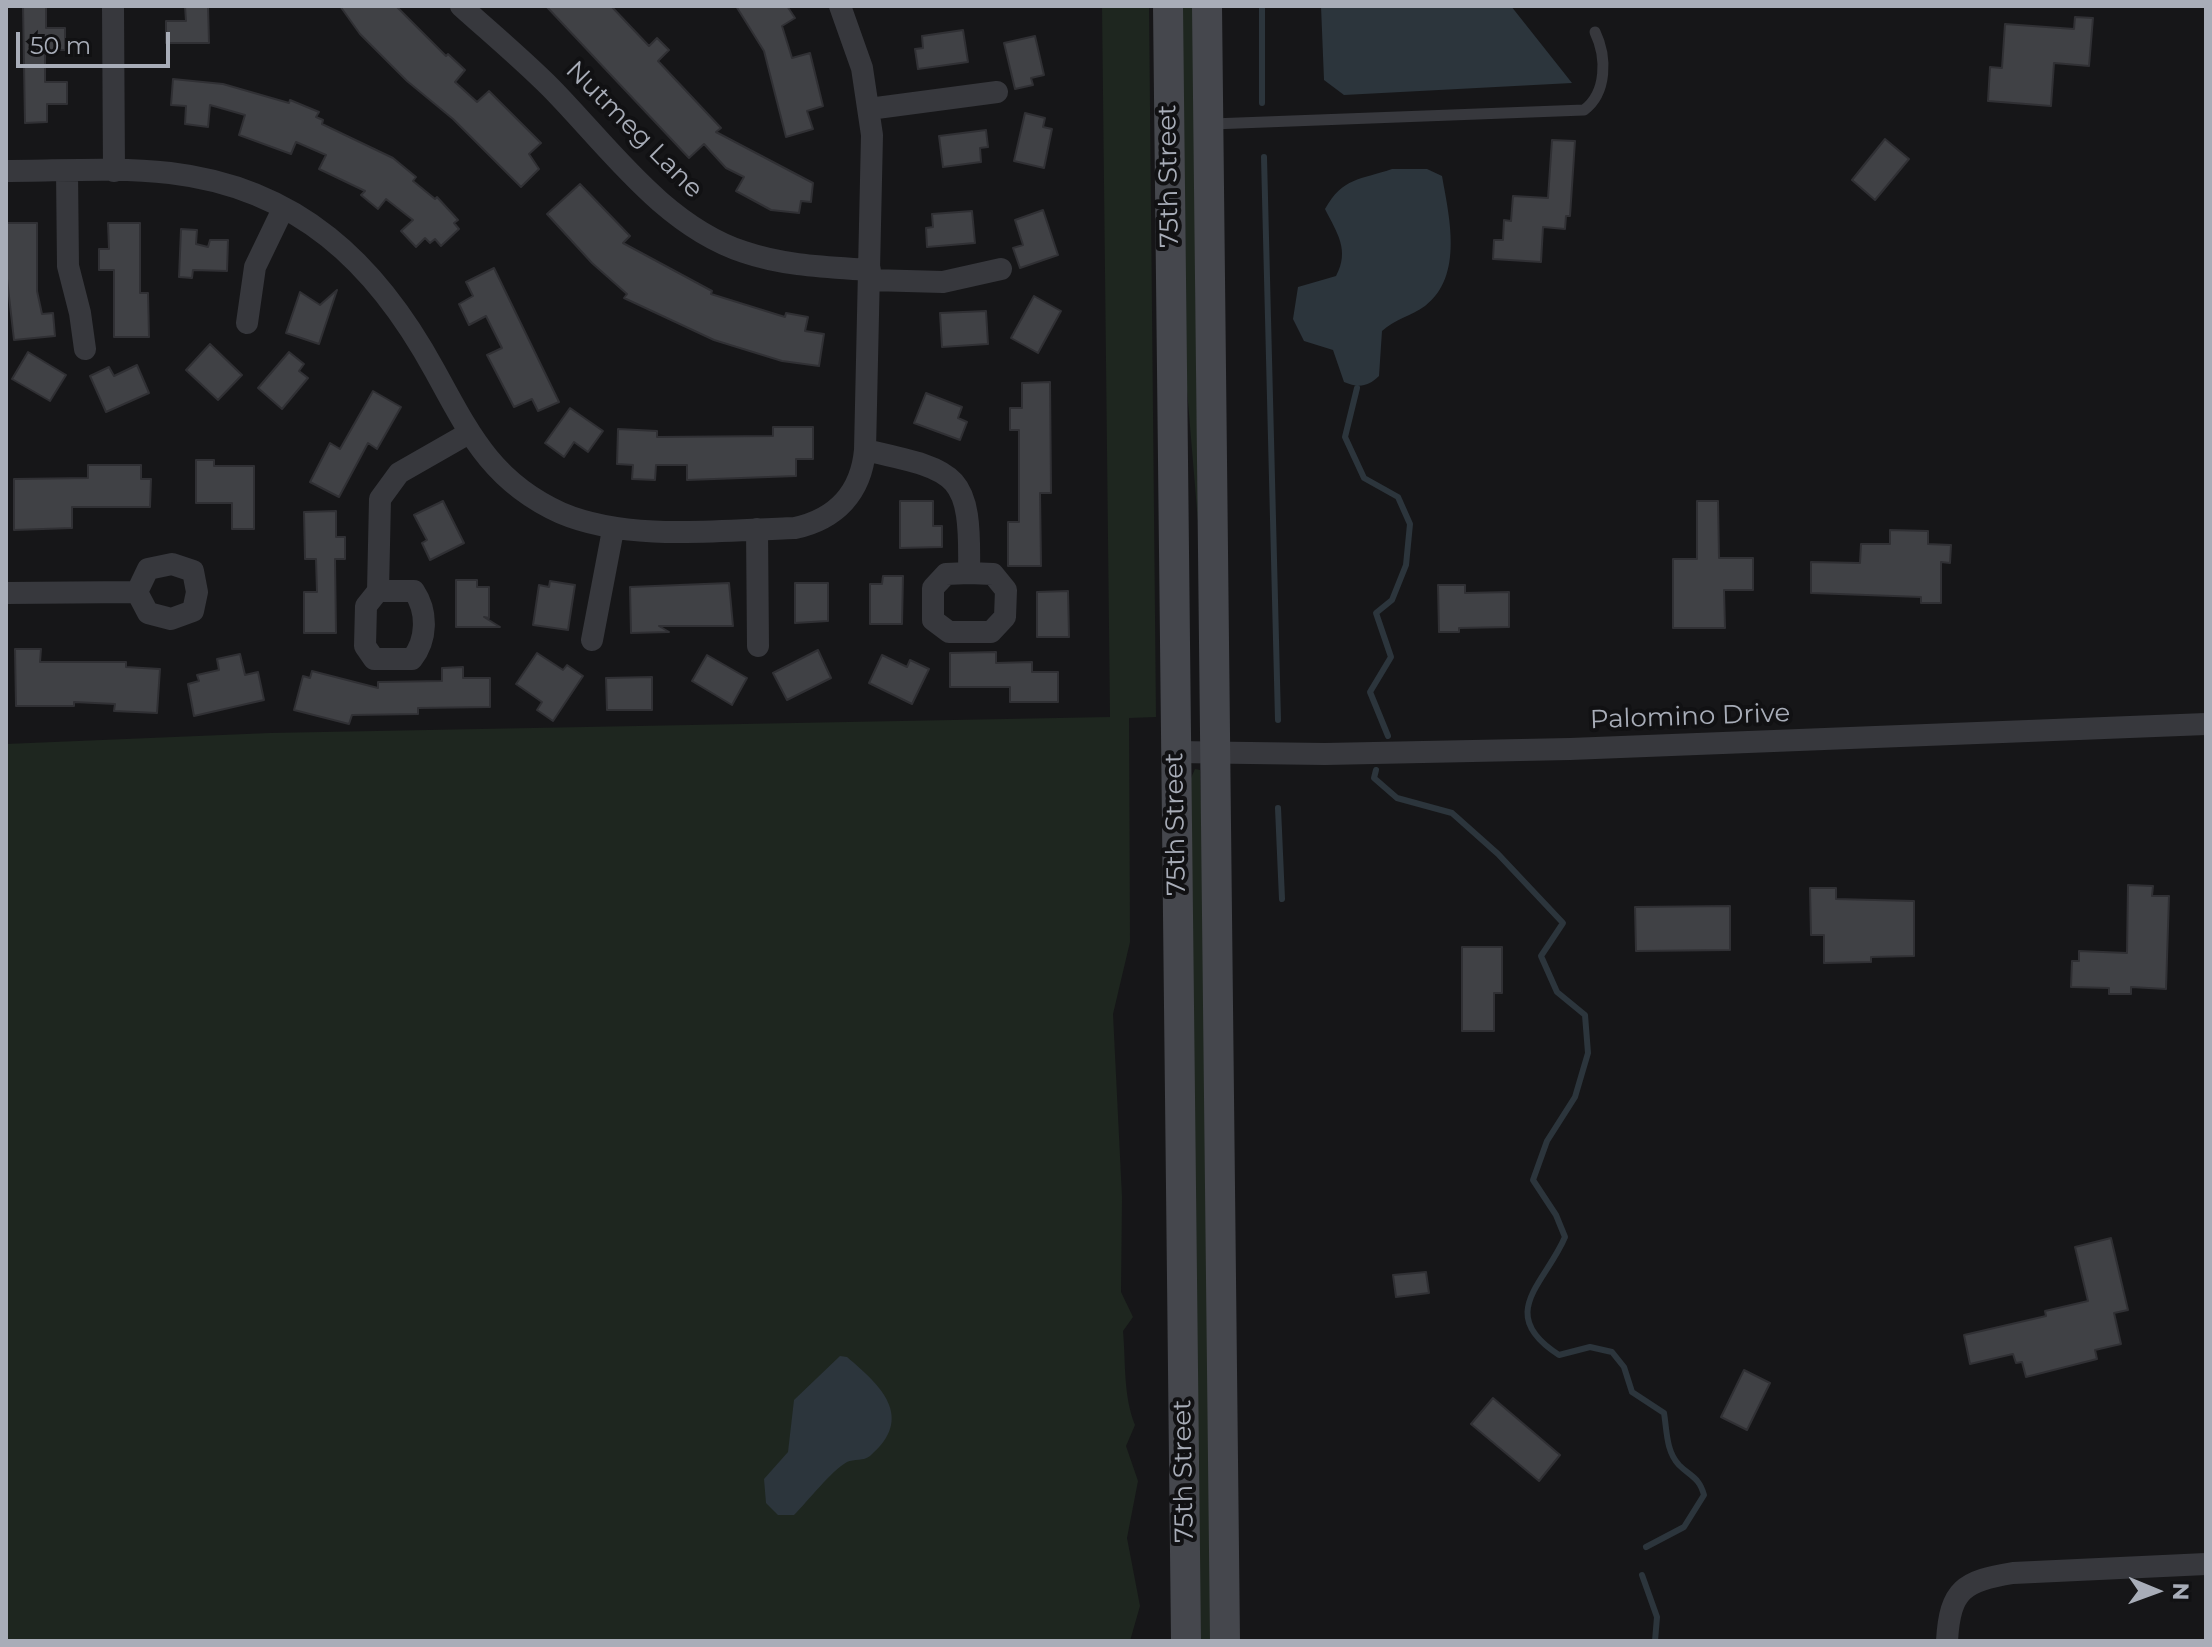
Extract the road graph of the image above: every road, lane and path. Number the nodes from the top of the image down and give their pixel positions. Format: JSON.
{"nodes":[{"id":1,"x":113,"y":6,"type":"edge"},
{"id":2,"x":461,"y":6,"type":"edge"},
{"id":3,"x":840,"y":6,"type":"edge"},
{"id":4,"x":1168,"y":6,"type":"edge"},
{"id":5,"x":1207,"y":6,"type":"edge"},
{"id":6,"x":1595,"y":32,"type":"dead end"},
{"id":7,"x":997,"y":92,"type":"dead end"},
{"id":8,"x":869,"y":109,"type":"junction"},
{"id":9,"x":1208,"y":124,"type":"junction"},
{"id":10,"x":6,"y":171,"type":"edge"},
{"id":11,"x":67,"y":171,"type":"junction"},
{"id":12,"x":114,"y":171,"type":"junction"},
{"id":13,"x":283,"y":209,"type":"junction"},
{"id":14,"x":1001,"y":269,"type":"dead end"},
{"id":15,"x":870,"y":275,"type":"junction"},
{"id":16,"x":247,"y":323,"type":"dead end"},
{"id":17,"x":85,"y":349,"type":"dead end"},
{"id":18,"x":469,"y":433,"type":"junction"},
{"id":19,"x":865,"y":450,"type":"junction"},
{"id":20,"x":757,"y":529,"type":"junction"},
{"id":21,"x":613,"y":530,"type":"junction"},
{"id":22,"x":969,"y":573,"type":"dead end"},
{"id":23,"x":378,"y":591,"type":"dead end"},
{"id":24,"x":137,"y":592,"type":"dead end"},
{"id":25,"x":6,"y":593,"type":"edge"},
{"id":26,"x":592,"y":640,"type":"dead end"},
{"id":27,"x":758,"y":646,"type":"dead end"},
{"id":28,"x":2206,"y":724,"type":"edge"},
{"id":29,"x":1195,"y":752,"type":"junction"},
{"id":30,"x":2206,"y":1564,"type":"edge"},
{"id":31,"x":1186,"y":1641,"type":"edge"},
{"id":32,"x":1225,"y":1641,"type":"edge"},
{"id":33,"x":1947,"y":1641,"type":"edge"}],
"edges":[{"from":1,"to":12,"type":"street"},
{"from":2,"to":15,"type":"street","name":"Nutmeg Lane"},
{"from":3,"to":8,"type":"street"},
{"from":4,"to":29,"type":"main road","name":"75th Street"},
{"from":5,"to":9,"type":"main road","name":"75th Street"},
{"from":6,"to":9,"type":"lane"},
{"from":7,"to":8,"type":"street"},
{"from":8,"to":15,"type":"street"},
{"from":9,"to":29,"type":"main road","name":"75th Street"},
{"from":10,"to":11,"type":"street"},
{"from":11,"to":12,"type":"street"},
{"from":11,"to":17,"type":"street"},
{"from":12,"to":13,"type":"street"},
{"from":13,"to":16,"type":"street"},
{"from":13,"to":18,"type":"street"},
{"from":14,"to":15,"type":"street","name":"Nutmeg Lane"},
{"from":15,"to":19,"type":"street"},
{"from":18,"to":21,"type":"street"},
{"from":18,"to":23,"type":"street"},
{"from":19,"to":20,"type":"street"},
{"from":19,"to":22,"type":"street"},
{"from":20,"to":21,"type":"street"},
{"from":20,"to":27,"type":"street"},
{"from":21,"to":26,"type":"street"},
{"from":24,"to":25,"type":"street"},
{"from":28,"to":29,"type":"street","name":"Palomino Drive"},
{"from":29,"to":31,"type":"main road","name":"75th Street"},
{"from":29,"to":32,"type":"main road","name":"75th Street"},
{"from":30,"to":33,"type":"street"}]}
